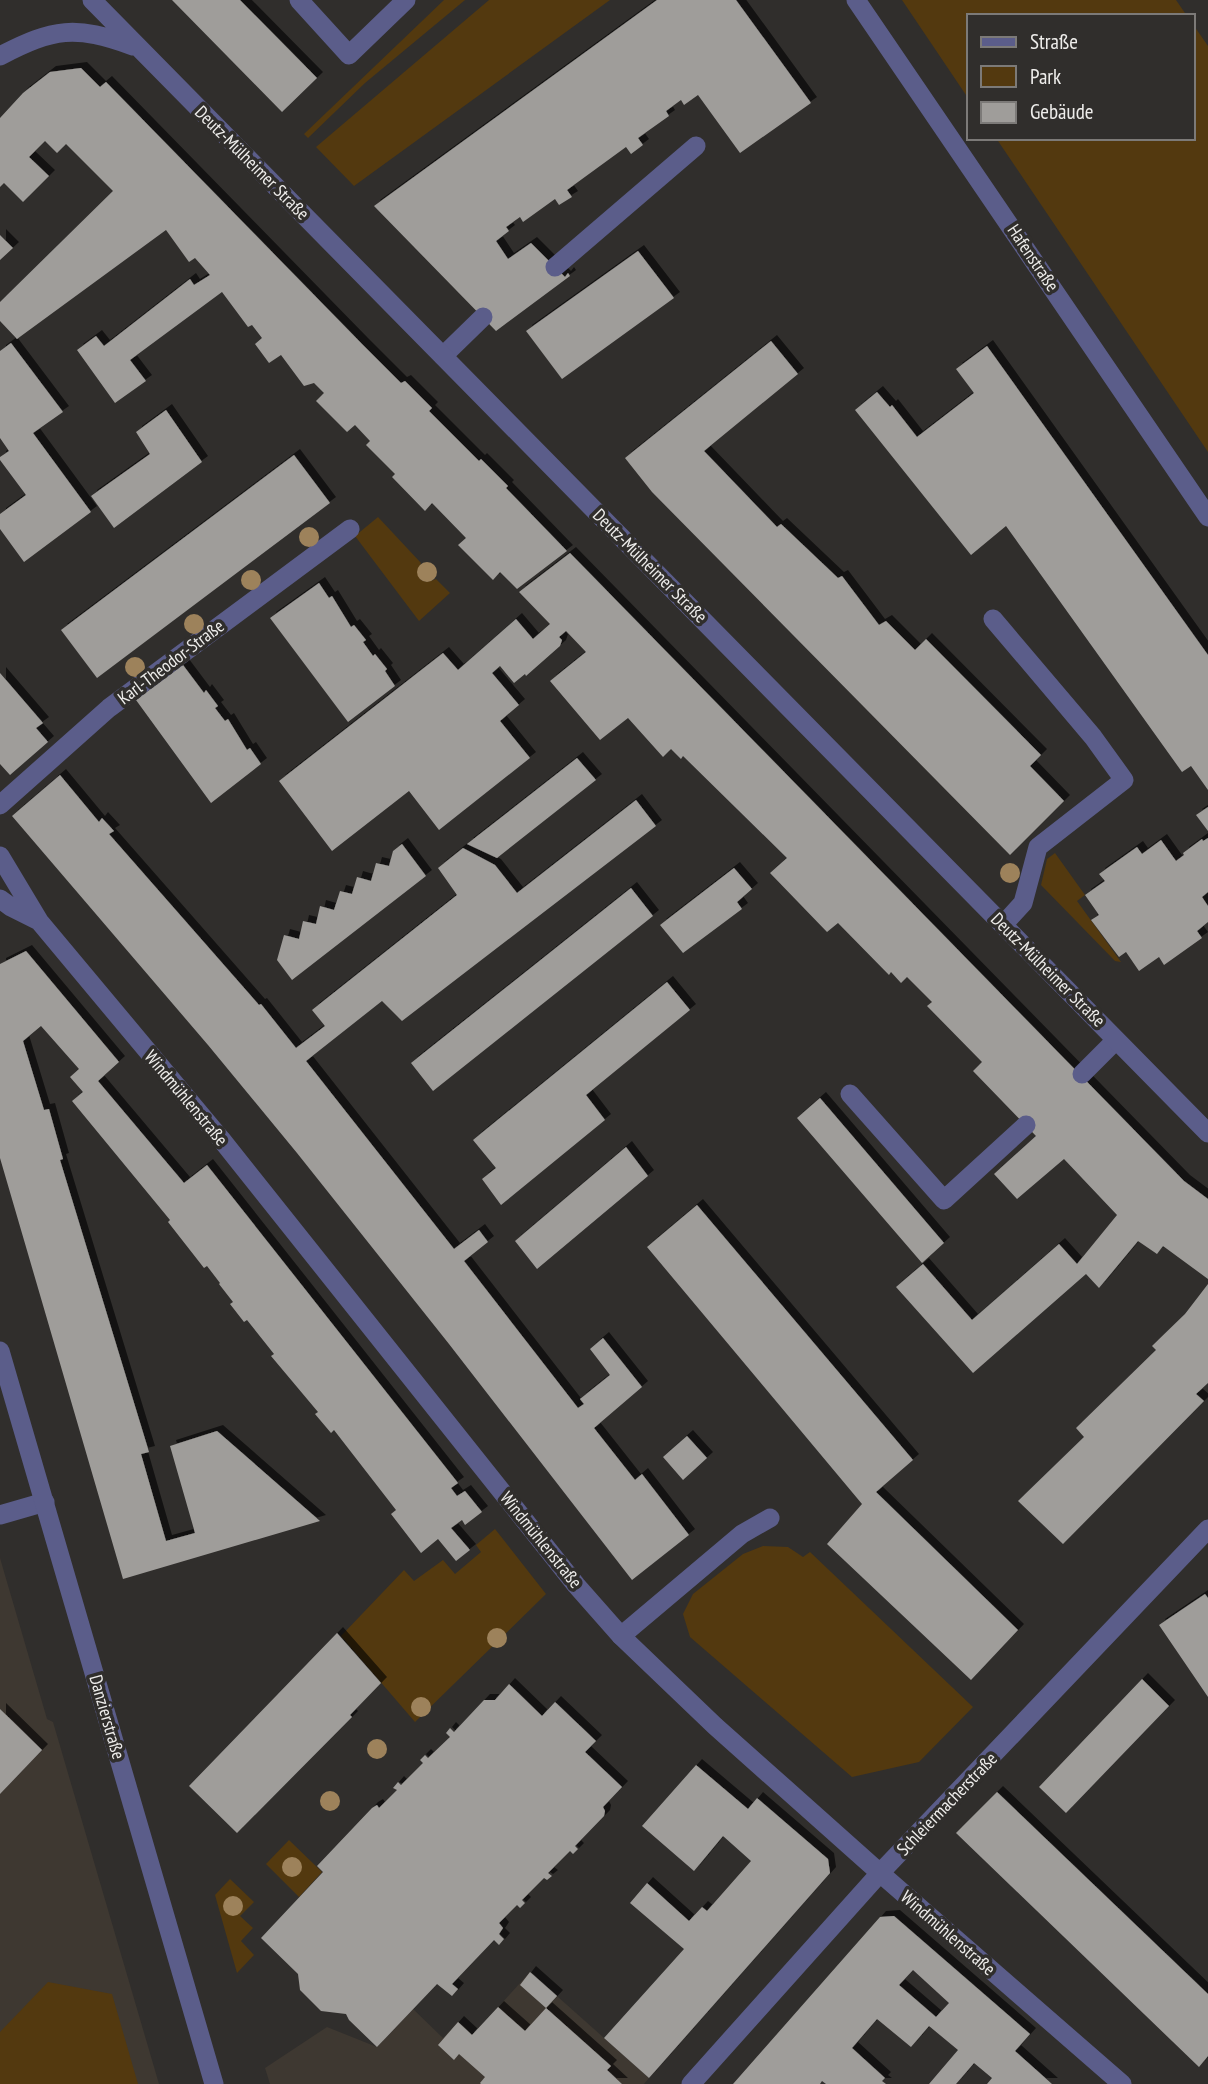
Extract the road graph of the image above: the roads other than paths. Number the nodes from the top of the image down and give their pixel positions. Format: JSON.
{"nodes":[{"id":1,"x":92,"y":0,"type":"edge"},
{"id":2,"x":299,"y":0,"type":"edge"},
{"id":3,"x":406,"y":0,"type":"edge"},
{"id":4,"x":856,"y":0,"type":"edge"},
{"id":5,"x":137,"y":48,"type":"junction"},
{"id":6,"x":0,"y":57,"type":"edge"},
{"id":7,"x":696,"y":146,"type":"dead end"},
{"id":8,"x":555,"y":267,"type":"dead end"},
{"id":9,"x":483,"y":317,"type":"dead end"},
{"id":10,"x":443,"y":356,"type":"junction"},
{"id":11,"x":1208,"y":517,"type":"edge"},
{"id":12,"x":350,"y":529,"type":"dead end"},
{"id":13,"x":993,"y":619,"type":"dead end"},
{"id":14,"x":0,"y":805,"type":"edge"},
{"id":15,"x":0,"y":856,"type":"edge"},
{"id":16,"x":4,"y":904,"type":"edge"},
{"id":17,"x":39,"y":921,"type":"junction"},
{"id":18,"x":1003,"y":925,"type":"junction"},
{"id":19,"x":1116,"y":1040,"type":"junction"},
{"id":20,"x":1082,"y":1074,"type":"dead end"},
{"id":21,"x":850,"y":1094,"type":"dead end"},
{"id":22,"x":1026,"y":1125,"type":"dead end"},
{"id":23,"x":1208,"y":1133,"type":"edge"},
{"id":24,"x":1,"y":1355,"type":"edge"},
{"id":25,"x":45,"y":1502,"type":"junction"},
{"id":26,"x":0,"y":1515,"type":"edge"},
{"id":27,"x":770,"y":1518,"type":"dead end"},
{"id":28,"x":1208,"y":1529,"type":"edge"},
{"id":29,"x":621,"y":1636,"type":"junction"},
{"id":30,"x":880,"y":1874,"type":"junction"},
{"id":31,"x":214,"y":2084,"type":"edge"},
{"id":32,"x":691,"y":2084,"type":"edge"},
{"id":33,"x":1122,"y":2084,"type":"edge"}],
"edges":[{"from":1,"to":5,"type":"street","name":"Deutz-Mülheimer Straße"},
{"from":2,"to":3,"type":"street"},
{"from":4,"to":11,"type":"street","name":"Hafenstraße"},
{"from":5,"to":6,"type":"street"},
{"from":5,"to":10,"type":"street","name":"Deutz-Mülheimer Straße"},
{"from":7,"to":8,"type":"street"},
{"from":9,"to":10,"type":"street"},
{"from":10,"to":18,"type":"street","name":"Deutz-Mülheimer Straße"},
{"from":12,"to":14,"type":"street","name":"Karl-Theodor-Straße"},
{"from":13,"to":18,"type":"street"},
{"from":15,"to":17,"type":"street","name":"Windmühlenstraße"},
{"from":16,"to":17,"type":"street","name":"Windmühlenstraße"},
{"from":17,"to":29,"type":"street","name":"Windmühlenstraße"},
{"from":18,"to":19,"type":"street","name":"Deutz-Mülheimer Straße"},
{"from":19,"to":20,"type":"street"},
{"from":19,"to":23,"type":"street","name":"Deutz-Mülheimer Straße"},
{"from":21,"to":22,"type":"street"},
{"from":24,"to":25,"type":"street","name":"Danzierstraße"},
{"from":25,"to":26,"type":"street"},
{"from":25,"to":31,"type":"street","name":"Danzierstraße"},
{"from":27,"to":29,"type":"street"},
{"from":28,"to":30,"type":"street","name":"Schleiermacherstraße"},
{"from":29,"to":30,"type":"street","name":"Windmühlenstraße"},
{"from":30,"to":32,"type":"street","name":"Schleiermacherstraße"},
{"from":30,"to":33,"type":"street","name":"Windmühlenstraße"}]}
